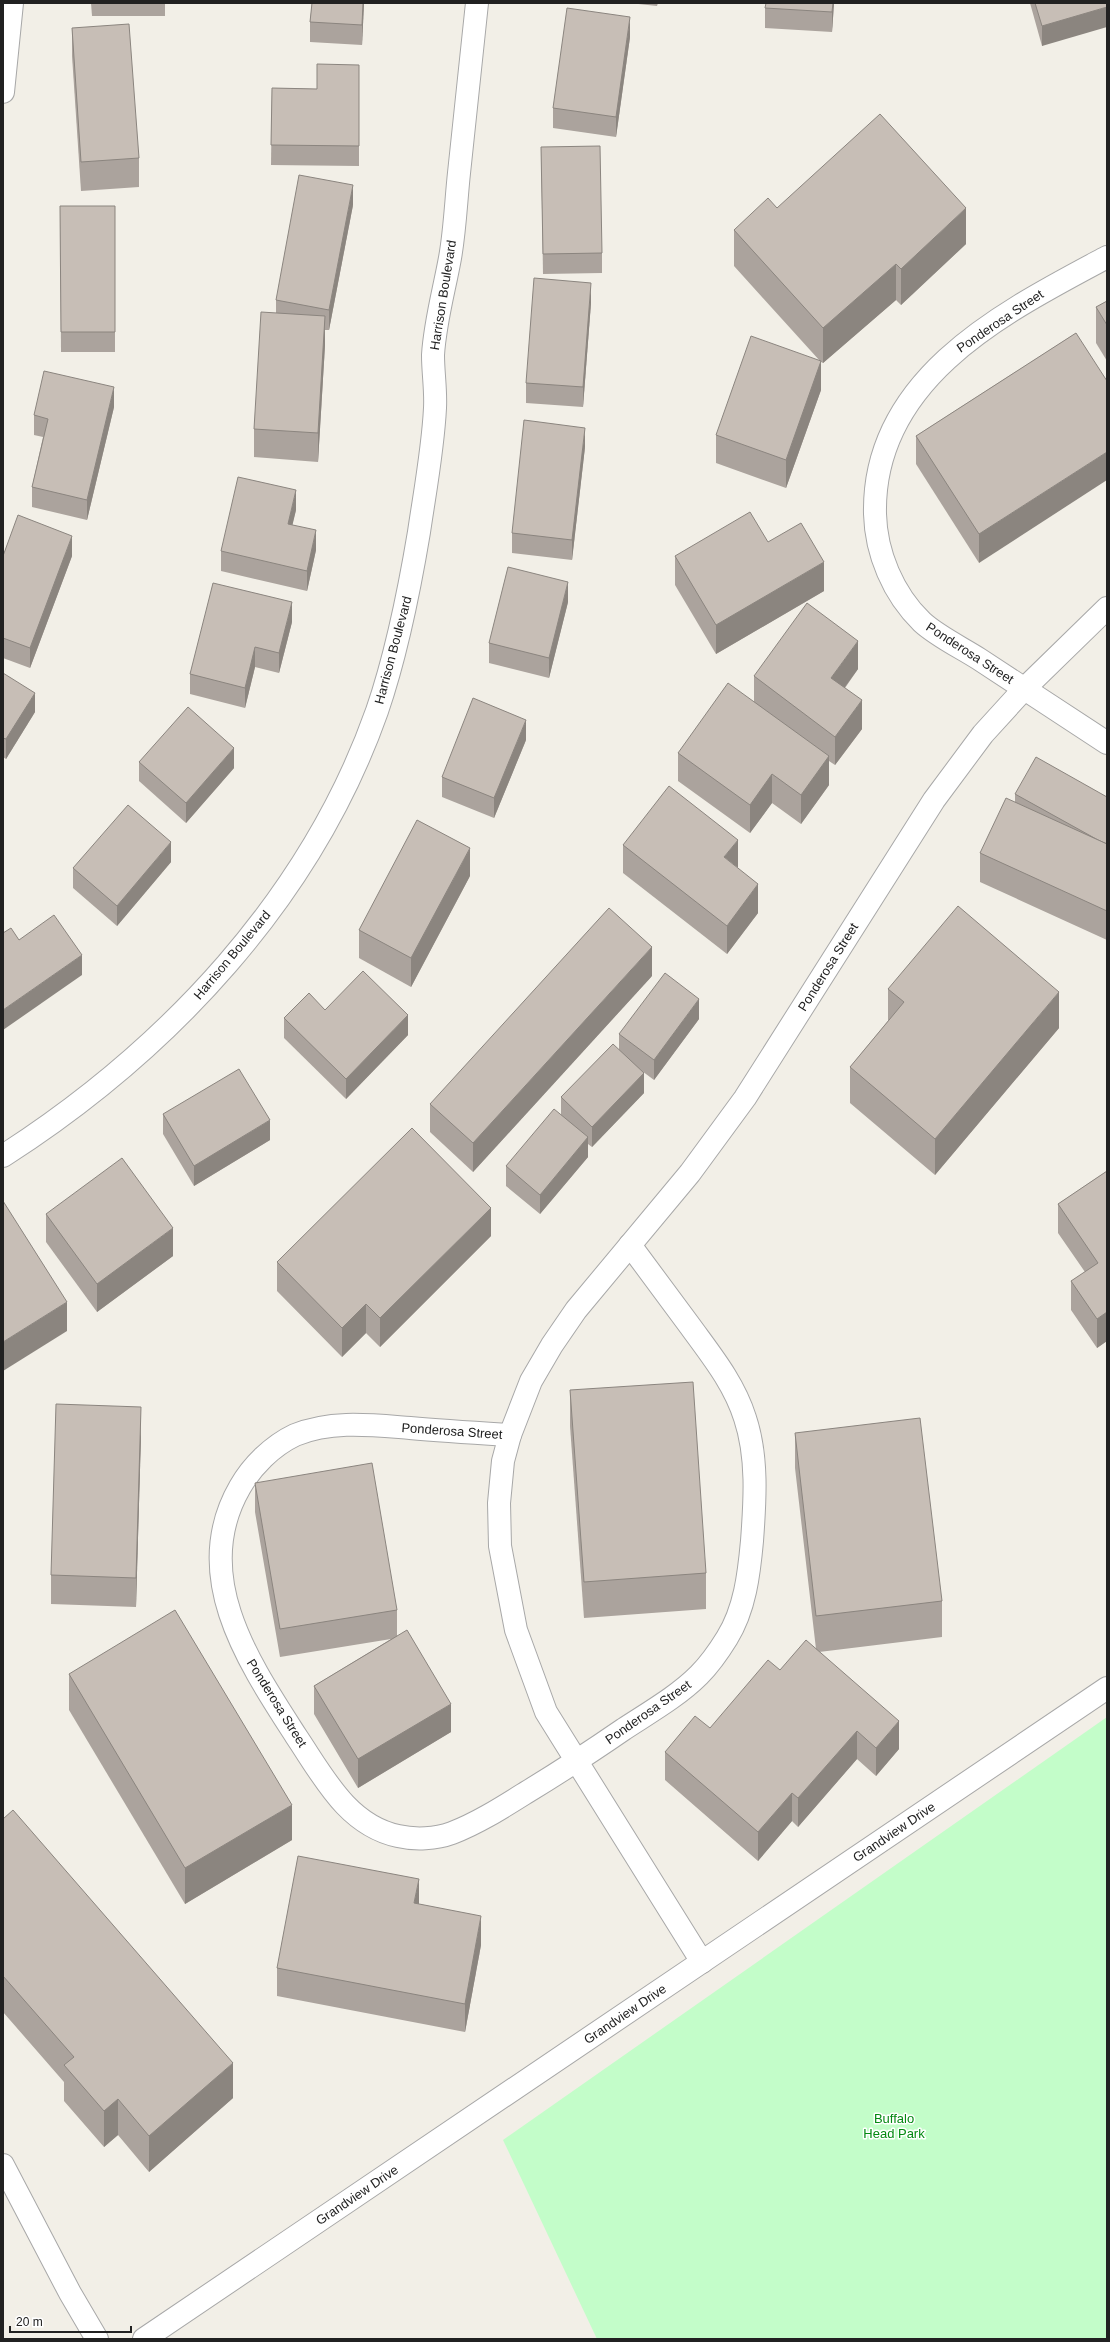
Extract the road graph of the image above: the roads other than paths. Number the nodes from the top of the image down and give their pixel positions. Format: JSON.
{"nodes":[{"id":1,"x":12,"y":3,"type":"edge"},
{"id":2,"x":477,"y":3,"type":"edge"},
{"id":3,"x":3,"y":92,"type":"edge"},
{"id":4,"x":1107,"y":257,"type":"edge"},
{"id":5,"x":1107,"y":608,"type":"edge"},
{"id":6,"x":1024,"y":688,"type":"junction"},
{"id":7,"x":1107,"y":743,"type":"edge"},
{"id":8,"x":3,"y":1156,"type":"edge"},
{"id":9,"x":630,"y":1245,"type":"junction"},
{"id":10,"x":510,"y":1435,"type":"junction"},
{"id":11,"x":1107,"y":1688,"type":"edge"},
{"id":12,"x":576,"y":1762,"type":"junction"},
{"id":13,"x":702,"y":1962,"type":"junction"},
{"id":14,"x":3,"y":2165,"type":"edge"},
{"id":15,"x":97,"y":2339,"type":"edge"},
{"id":16,"x":144,"y":2339,"type":"edge"}],
"edges":[{"from":1,"to":3,"type":"street"},
{"from":2,"to":8,"type":"street","name":"Harrison Boulevard"},
{"from":4,"to":6,"type":"street","name":"Ponderosa Street"},
{"from":5,"to":6,"type":"street","name":"Ponderosa Street"},
{"from":6,"to":7,"type":"street","name":"Ponderosa Street"},
{"from":6,"to":9,"type":"street","name":"Ponderosa Street"},
{"from":9,"to":10,"type":"street","name":"Ponderosa Street"},
{"from":9,"to":12,"type":"street","name":"Ponderosa Street"},
{"from":10,"to":12,"type":"street","name":"Ponderosa Street"},
{"from":10,"to":12,"type":"street","name":"Ponderosa Street"},
{"from":11,"to":13,"type":"street","name":"Grandview Drive"},
{"from":12,"to":13,"type":"street","name":"Ponderosa Street"},
{"from":13,"to":16,"type":"street","name":"Grandview Drive"},
{"from":14,"to":15,"type":"street"}]}
